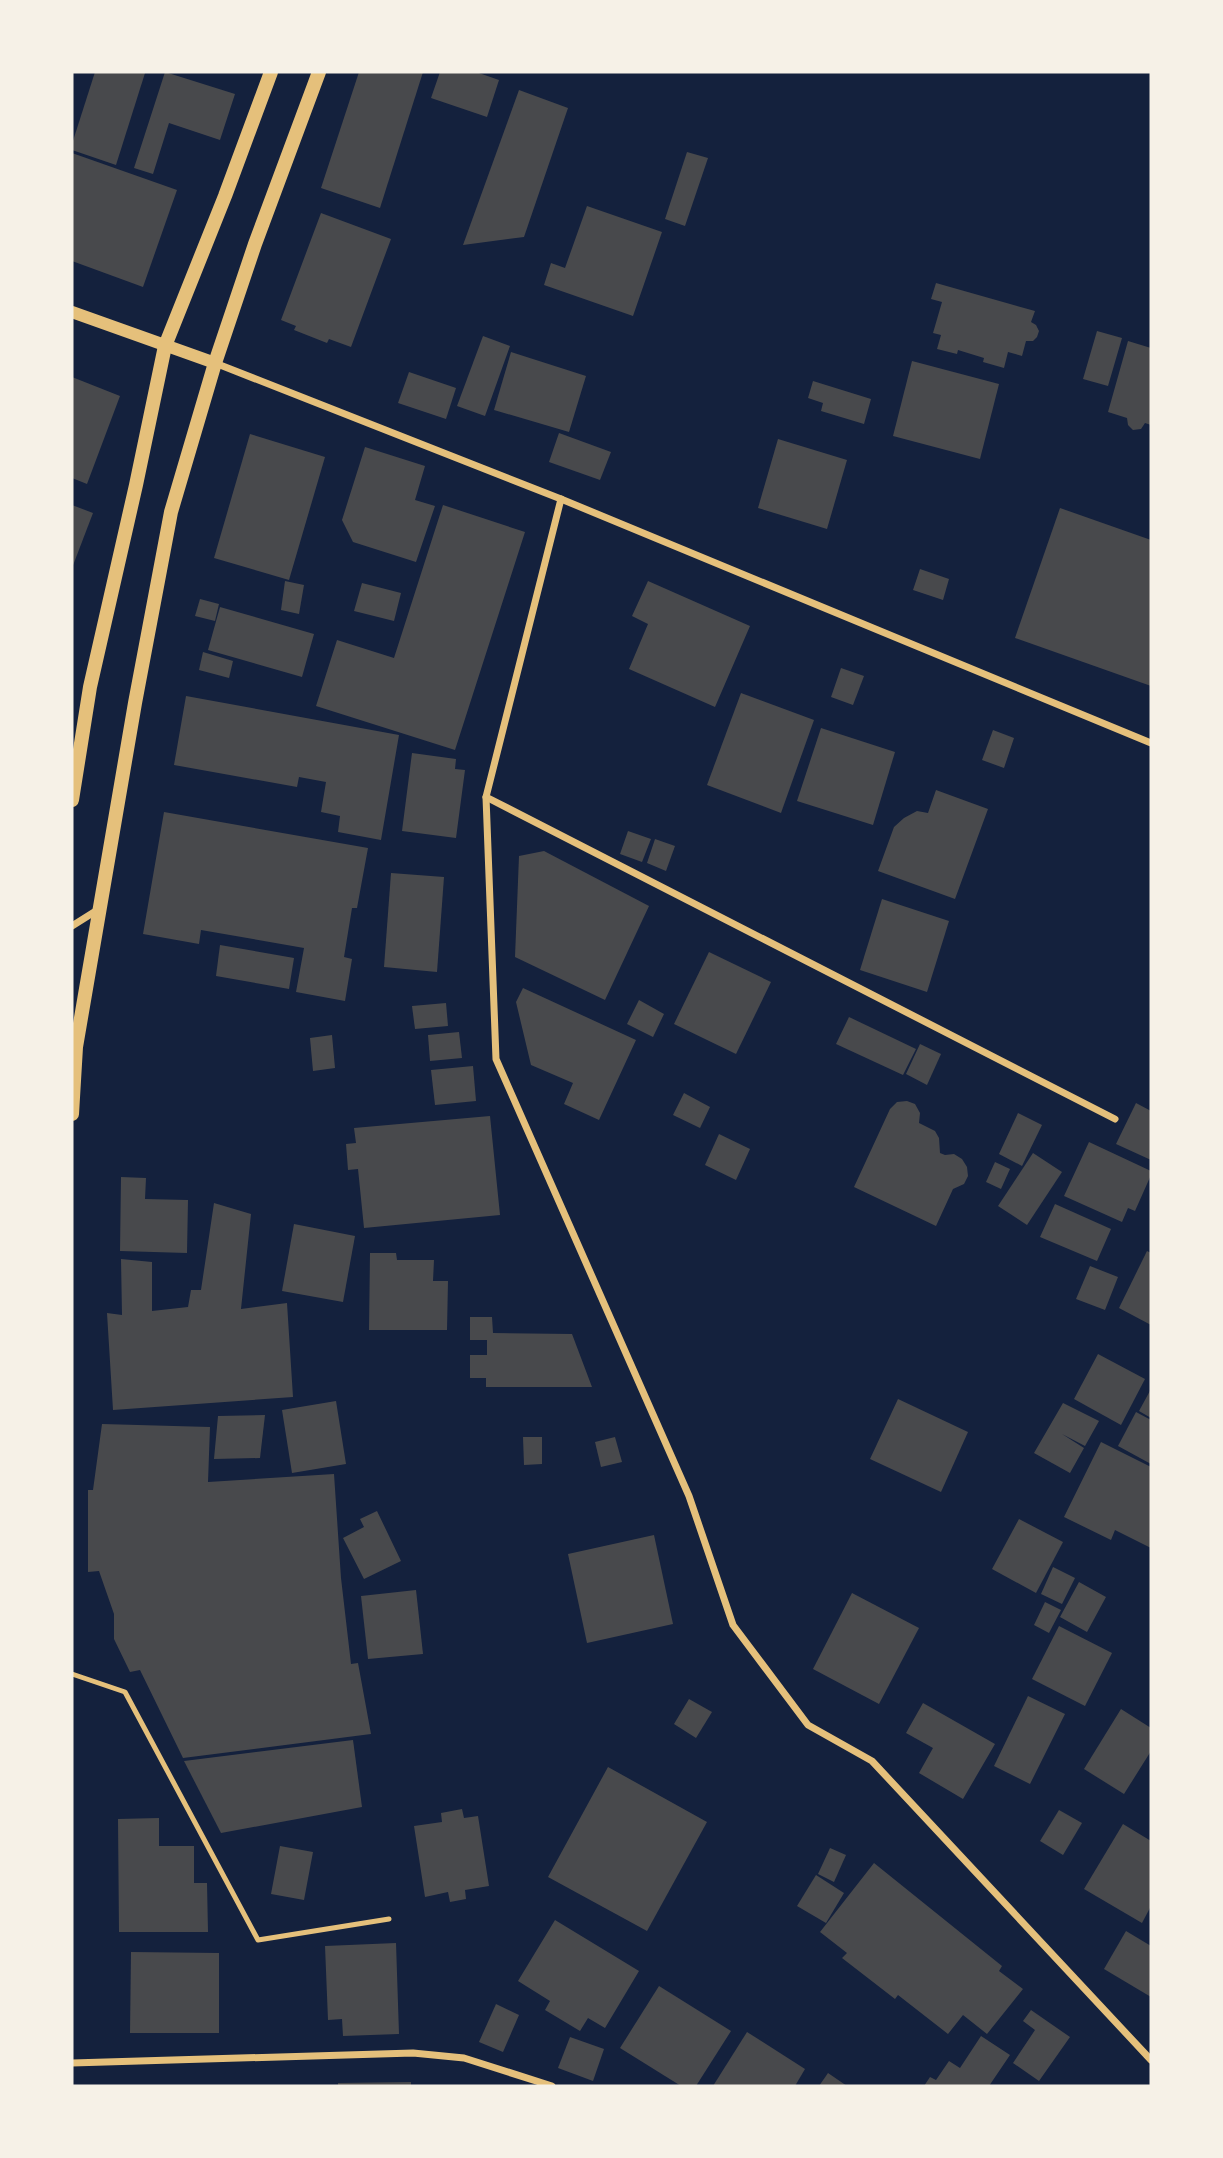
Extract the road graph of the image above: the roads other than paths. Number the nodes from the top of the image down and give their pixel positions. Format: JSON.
{"nodes":[{"id":1,"x":271,"y":72,"type":"edge"},
{"id":2,"x":319,"y":72,"type":"edge"},
{"id":3,"x":72,"y":312,"type":"edge"},
{"id":4,"x":166,"y":346,"type":"junction"},
{"id":5,"x":215,"y":363,"type":"junction"},
{"id":6,"x":561,"y":499,"type":"junction"},
{"id":7,"x":1151,"y":743,"type":"edge"},
{"id":8,"x":486,"y":797,"type":"junction"},
{"id":9,"x":72,"y":800,"type":"edge"},
{"id":10,"x":99,"y":908,"type":"junction"},
{"id":11,"x":72,"y":926,"type":"edge"},
{"id":12,"x":72,"y":1114,"type":"edge"},
{"id":13,"x":1115,"y":1119,"type":"dead end"},
{"id":14,"x":72,"y":1674,"type":"edge"},
{"id":15,"x":389,"y":1919,"type":"dead end"},
{"id":16,"x":1151,"y":2060,"type":"edge"},
{"id":17,"x":72,"y":2063,"type":"edge"},
{"id":18,"x":552,"y":2086,"type":"edge"}],
"edges":[{"from":1,"to":4,"type":"main road"},
{"from":2,"to":5,"type":"main road"},
{"from":3,"to":4,"type":"street"},
{"from":4,"to":5,"type":"street"},
{"from":4,"to":9,"type":"main road"},
{"from":5,"to":6,"type":"street"},
{"from":5,"to":10,"type":"main road"},
{"from":6,"to":7,"type":"street"},
{"from":6,"to":8,"type":"street"},
{"from":8,"to":13,"type":"street"},
{"from":8,"to":16,"type":"street"},
{"from":10,"to":11,"type":"street"},
{"from":10,"to":12,"type":"main road"},
{"from":14,"to":15,"type":"lane"},
{"from":17,"to":18,"type":"street"}]}
